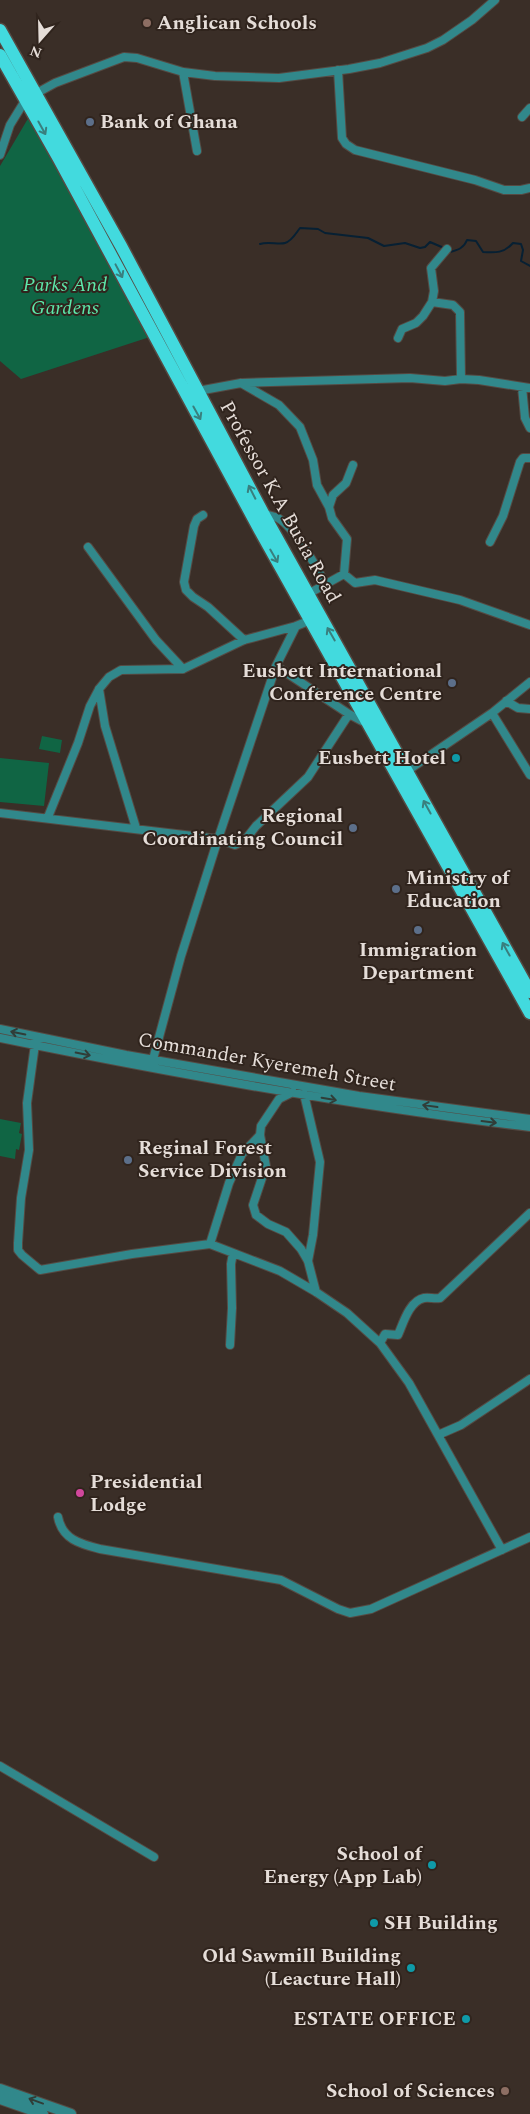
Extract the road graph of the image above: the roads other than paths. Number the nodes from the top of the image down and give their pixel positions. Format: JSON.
{"nodes":[{"id":1,"x":495,"y":0,"type":"edge"},
{"id":2,"x":0,"y":30,"type":"edge"},
{"id":3,"x":0,"y":55,"type":"edge"},
{"id":4,"x":338,"y":70,"type":"junction"},
{"id":5,"x":183,"y":72,"type":"junction"},
{"id":6,"x":31,"y":96,"type":"junction"},
{"id":7,"x":530,"y":108,"type":"edge"},
{"id":8,"x":522,"y":117,"type":"dead end"},
{"id":9,"x":197,"y":151,"type":"dead end"},
{"id":10,"x":0,"y":155,"type":"edge"},
{"id":11,"x":530,"y":188,"type":"edge"},
{"id":12,"x":447,"y":249,"type":"dead end"},
{"id":13,"x":432,"y":302,"type":"junction"},
{"id":14,"x":398,"y":338,"type":"dead end"},
{"id":15,"x":461,"y":379,"type":"junction"},
{"id":16,"x":241,"y":382,"type":"junction"},
{"id":17,"x":526,"y":387,"type":"edge"},
{"id":18,"x":198,"y":391,"type":"junction"},
{"id":19,"x":530,"y":428,"type":"edge"},
{"id":20,"x":530,"y":458,"type":"edge"},
{"id":21,"x":353,"y":464,"type":"dead end"},
{"id":22,"x":329,"y":507,"type":"junction"},
{"id":23,"x":263,"y":513,"type":"junction"},
{"id":24,"x":203,"y":515,"type":"dead end"},
{"id":25,"x":490,"y":542,"type":"dead end"},
{"id":26,"x":88,"y":547,"type":"dead end"},
{"id":27,"x":344,"y":574,"type":"junction"},
{"id":28,"x":325,"y":584,"type":"junction"},
{"id":29,"x":308,"y":594,"type":"junction"},
{"id":30,"x":312,"y":620,"type":"junction"},
{"id":31,"x":530,"y":625,"type":"edge"},
{"id":32,"x":296,"y":626,"type":"junction"},
{"id":33,"x":244,"y":640,"type":"junction"},
{"id":34,"x":276,"y":666,"type":"junction"},
{"id":35,"x":183,"y":669,"type":"junction"},
{"id":36,"x":530,"y":682,"type":"edge"},
{"id":37,"x":99,"y":689,"type":"junction"},
{"id":38,"x":506,"y":701,"type":"junction"},
{"id":39,"x":530,"y":709,"type":"edge"},
{"id":40,"x":492,"y":712,"type":"junction"},
{"id":41,"x":349,"y":714,"type":"junction"},
{"id":42,"x":371,"y":717,"type":"junction"},
{"id":43,"x":407,"y":771,"type":"junction"},
{"id":44,"x":530,"y":775,"type":"edge"},
{"id":45,"x":0,"y":813,"type":"edge"},
{"id":46,"x":48,"y":817,"type":"junction"},
{"id":47,"x":136,"y":828,"type":"junction"},
{"id":48,"x":218,"y":839,"type":"junction"},
{"id":49,"x":525,"y":990,"type":"edge"},
{"id":50,"x":530,"y":1013,"type":"edge"},
{"id":51,"x":0,"y":1029,"type":"edge"},
{"id":52,"x":0,"y":1038,"type":"edge"},
{"id":53,"x":36,"y":1041,"type":"junction"},
{"id":54,"x":153,"y":1059,"type":"junction"},
{"id":55,"x":150,"y":1068,"type":"junction"},
{"id":56,"x":293,"y":1092,"type":"junction"},
{"id":57,"x":304,"y":1094,"type":"junction"},
{"id":58,"x":530,"y":1119,"type":"edge"},
{"id":59,"x":530,"y":1127,"type":"edge"},
{"id":60,"x":260,"y":1135,"type":"junction"},
{"id":61,"x":530,"y":1213,"type":"edge"},
{"id":62,"x":210,"y":1244,"type":"junction"},
{"id":63,"x":233,"y":1253,"type":"junction"},
{"id":64,"x":308,"y":1261,"type":"junction"},
{"id":65,"x":316,"y":1292,"type":"junction"},
{"id":66,"x":380,"y":1343,"type":"junction"},
{"id":67,"x":230,"y":1345,"type":"dead end"},
{"id":68,"x":530,"y":1379,"type":"edge"},
{"id":69,"x":438,"y":1435,"type":"junction"},
{"id":70,"x":58,"y":1517,"type":"dead end"},
{"id":71,"x":530,"y":1537,"type":"edge"},
{"id":72,"x":502,"y":1550,"type":"junction"},
{"id":73,"x":0,"y":1766,"type":"edge"},
{"id":74,"x":154,"y":1857,"type":"dead end"},
{"id":75,"x":0,"y":2088,"type":"edge"},
{"id":76,"x":0,"y":2099,"type":"edge"},
{"id":77,"x":43,"y":2114,"type":"edge"},
{"id":78,"x":71,"y":2114,"type":"edge"}],
"edges":[{"from":1,"to":4,"type":"street"},
{"from":2,"to":6,"type":"main road","name":"Professor K.A Busia Road"},
{"from":3,"to":6,"type":"main road","name":"Professor K.A Busia Road"},
{"from":4,"to":5,"type":"street"},
{"from":4,"to":11,"type":"street"},
{"from":5,"to":6,"type":"street"},
{"from":5,"to":9,"type":"street"},
{"from":6,"to":10,"type":"street"},
{"from":6,"to":18,"type":"main road","name":"Professor K.A Busia Road"},
{"from":6,"to":30,"type":"main road","name":"Professor K.A Busia Road","one_way":true},
{"from":7,"to":8,"type":"street"},
{"from":12,"to":13,"type":"street"},
{"from":13,"to":14,"type":"street"},
{"from":13,"to":15,"type":"street"},
{"from":15,"to":16,"type":"street"},
{"from":15,"to":17,"type":"street"},
{"from":16,"to":18,"type":"street"},
{"from":16,"to":22,"type":"street"},
{"from":17,"to":19,"type":"street"},
{"from":23,"to":18,"type":"main road","name":"Professor K.A Busia Road","one_way":true},
{"from":20,"to":25,"type":"street"},
{"from":21,"to":22,"type":"street"},
{"from":22,"to":27,"type":"street"},
{"from":23,"to":28,"type":"street"},
{"from":23,"to":29,"type":"main road","name":"Professor K.A Busia Road"},
{"from":24,"to":33,"type":"street"},
{"from":26,"to":35,"type":"street"},
{"from":27,"to":28,"type":"street"},
{"from":27,"to":31,"type":"street"},
{"from":28,"to":29,"type":"street"},
{"from":42,"to":29,"type":"main road","name":"Professor K.A Busia Road","one_way":true},
{"from":30,"to":32,"type":"street"},
{"from":30,"to":42,"type":"main road","name":"Professor K.A Busia Road"},
{"from":32,"to":33,"type":"street"},
{"from":32,"to":34,"type":"street"},
{"from":33,"to":35,"type":"street"},
{"from":34,"to":41,"type":"street"},
{"from":34,"to":48,"type":"street"},
{"from":35,"to":37,"type":"street"},
{"from":36,"to":38,"type":"street"},
{"from":37,"to":46,"type":"street"},
{"from":37,"to":47,"type":"street"},
{"from":38,"to":39,"type":"street"},
{"from":38,"to":40,"type":"street"},
{"from":40,"to":43,"type":"street"},
{"from":40,"to":44,"type":"street"},
{"from":41,"to":42,"type":"street"},
{"from":41,"to":48,"type":"street"},
{"from":42,"to":43,"type":"main road","name":"Professor K.A Busia Road"},
{"from":42,"to":49,"type":"main road","name":"Professor K.A Busia Road"},
{"from":49,"to":43,"type":"main road","name":"Professor K.A Busia Road","one_way":true},
{"from":45,"to":46,"type":"street"},
{"from":46,"to":47,"type":"street"},
{"from":47,"to":48,"type":"street"},
{"from":48,"to":54,"type":"street"},
{"from":49,"to":50,"type":"main road","name":"Professor K.A Busia Road"},
{"from":53,"to":51,"type":"street","name":"Commander Kyeremeh Street","one_way":true},
{"from":52,"to":53,"type":"street","name":"Commander Kyeremeh Street"},
{"from":53,"to":54,"type":"street","name":"Commander Kyeremeh Street"},
{"from":53,"to":55,"type":"street","name":"Commander Kyeremeh Street","one_way":true},
{"from":53,"to":62,"type":"street"},
{"from":54,"to":55,"type":"street"},
{"from":58,"to":54,"type":"street","name":"Commander Kyeremeh Street","one_way":true},
{"from":55,"to":56,"type":"street","name":"Commander Kyeremeh Street"},
{"from":56,"to":57,"type":"street","name":"Commander Kyeremeh Street"},
{"from":56,"to":60,"type":"street"},
{"from":57,"to":59,"type":"street","name":"Commander Kyeremeh Street","one_way":true},
{"from":57,"to":64,"type":"street"},
{"from":60,"to":62,"type":"street"},
{"from":60,"to":64,"type":"street"},
{"from":61,"to":66,"type":"street"},
{"from":62,"to":63,"type":"street"},
{"from":63,"to":65,"type":"street"},
{"from":63,"to":67,"type":"street"},
{"from":64,"to":65,"type":"street"},
{"from":65,"to":66,"type":"street"},
{"from":66,"to":69,"type":"street"},
{"from":68,"to":69,"type":"street"},
{"from":69,"to":72,"type":"street"},
{"from":70,"to":72,"type":"street"},
{"from":71,"to":72,"type":"street"},
{"from":73,"to":74,"type":"street"},
{"from":78,"to":75,"type":"street","one_way":true},
{"from":76,"to":77,"type":"street"}]}
